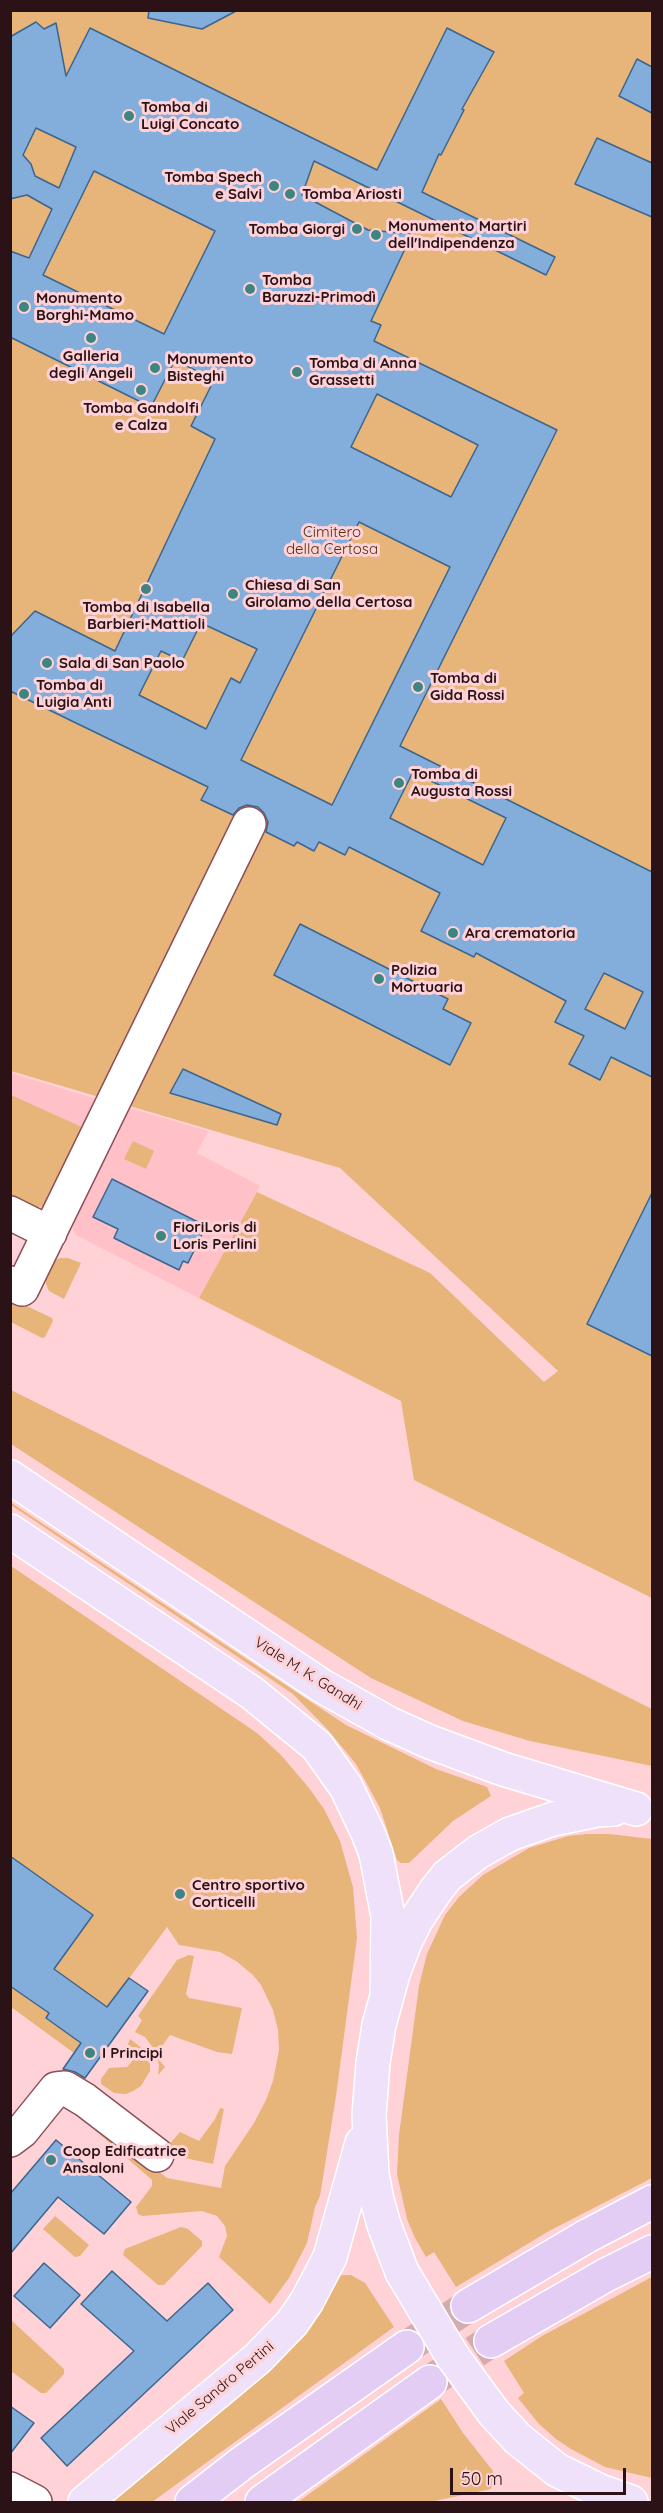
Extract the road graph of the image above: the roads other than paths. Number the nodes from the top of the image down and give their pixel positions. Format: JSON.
{"nodes":[{"id":1,"x":249,"y":824,"type":"dead end"},
{"id":2,"x":10,"y":1213,"type":"edge"},
{"id":3,"x":50,"y":1233,"type":"junction"},
{"id":4,"x":16,"y":1286,"type":"edge"},
{"id":5,"x":10,"y":1478,"type":"edge"},
{"id":6,"x":10,"y":1531,"type":"edge"},
{"id":7,"x":644,"y":1810,"type":"edge"},
{"id":8,"x":387,"y":1996,"type":"junction"},
{"id":9,"x":369,"y":2115,"type":"junction"},
{"id":10,"x":10,"y":2140,"type":"edge"},
{"id":11,"x":157,"y":2155,"type":"dead end"},
{"id":12,"x":652,"y":2202,"type":"edge"},
{"id":13,"x":652,"y":2252,"type":"edge"},
{"id":14,"x":468,"y":2306,"type":"tunnel mouth"},
{"id":15,"x":491,"y":2341,"type":"tunnel mouth"},
{"id":16,"x":407,"y":2347,"type":"tunnel mouth"},
{"id":17,"x":430,"y":2382,"type":"tunnel mouth"},
{"id":18,"x":10,"y":2489,"type":"edge"},
{"id":19,"x":35,"y":2502,"type":"edge"},
{"id":20,"x":85,"y":2502,"type":"edge"},
{"id":21,"x":192,"y":2502,"type":"edge"},
{"id":22,"x":262,"y":2502,"type":"edge"},
{"id":23,"x":631,"y":2502,"type":"edge"}],
"edges":[{"from":1,"to":3,"type":"street"},
{"from":2,"to":3,"type":"street"},
{"from":3,"to":4,"type":"street"},
{"from":5,"to":7,"type":"main road","name":"Viale M. K. Gandhi"},
{"from":6,"to":8,"type":"main road"},
{"from":7,"to":8,"type":"main road"},
{"from":8,"to":9,"type":"main road"},
{"from":9,"to":20,"type":"main road","name":"Viale Sandro Pertini"},
{"from":9,"to":23,"type":"main road","bridge":true},
{"from":10,"to":11,"type":"street"},
{"from":12,"to":14,"type":"highway"},
{"from":13,"to":15,"type":"highway"},
{"from":16,"to":21,"type":"highway"},
{"from":17,"to":22,"type":"highway"},
{"from":18,"to":19,"type":"street"}]}
